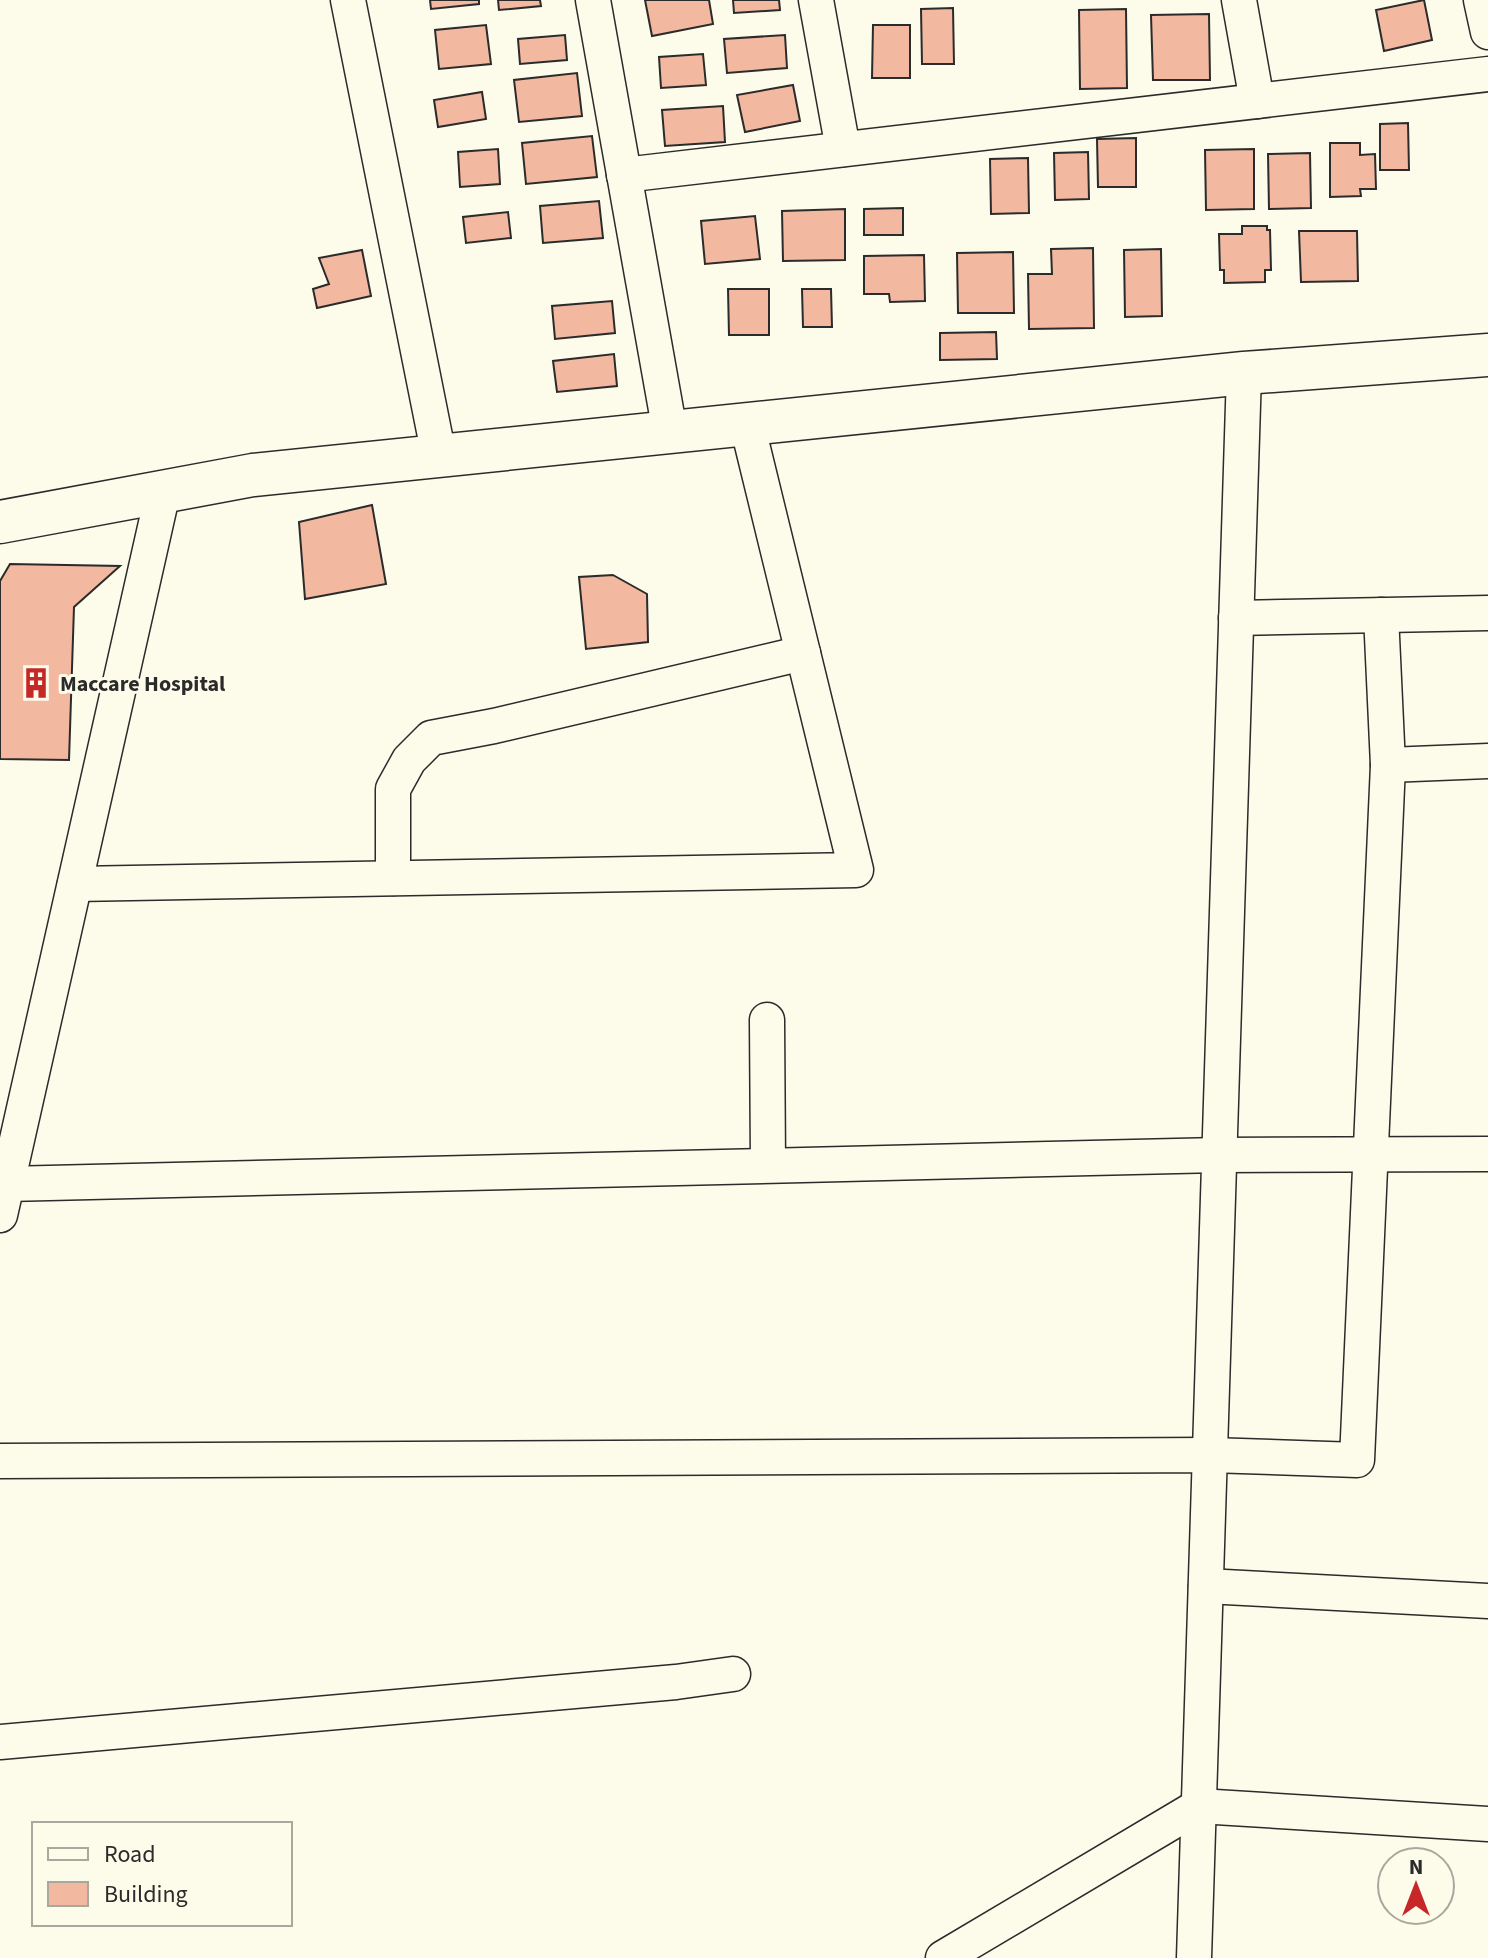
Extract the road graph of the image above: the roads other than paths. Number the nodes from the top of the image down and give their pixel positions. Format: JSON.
{"nodes":[{"id":1,"x":348,"y":0,"type":"edge"},
{"id":2,"x":593,"y":0,"type":"edge"},
{"id":3,"x":816,"y":0,"type":"edge"},
{"id":4,"x":1239,"y":0,"type":"edge"},
{"id":5,"x":1481,"y":0,"type":"edge"},
{"id":6,"x":1488,"y":32,"type":"edge"},
{"id":7,"x":1488,"y":74,"type":"edge"},
{"id":8,"x":1257,"y":101,"type":"junction"},
{"id":9,"x":843,"y":149,"type":"junction"},
{"id":10,"x":624,"y":175,"type":"junction"},
{"id":11,"x":1488,"y":355,"type":"edge"},
{"id":12,"x":1244,"y":373,"type":"junction"},
{"id":13,"x":747,"y":424,"type":"junction"},
{"id":14,"x":670,"y":432,"type":"junction"},
{"id":15,"x":439,"y":456,"type":"junction"},
{"id":16,"x":163,"y":492,"type":"junction"},
{"id":17,"x":0,"y":522,"type":"edge"},
{"id":18,"x":1488,"y":613,"type":"edge"},
{"id":19,"x":1381,"y":615,"type":"junction"},
{"id":20,"x":1236,"y":618,"type":"junction"},
{"id":21,"x":803,"y":653,"type":"junction"},
{"id":22,"x":1488,"y":761,"type":"edge"},
{"id":23,"x":1388,"y":765,"type":"junction"},
{"id":24,"x":393,"y":878,"type":"junction"},
{"id":25,"x":75,"y":884,"type":"junction"},
{"id":26,"x":767,"y":1020,"type":"dead end"},
{"id":27,"x":1372,"y":1154,"type":"junction"},
{"id":28,"x":1488,"y":1154,"type":"edge"},
{"id":29,"x":1219,"y":1155,"type":"junction"},
{"id":30,"x":768,"y":1165,"type":"junction"},
{"id":31,"x":4,"y":1199,"type":"edge"},
{"id":32,"x":1210,"y":1455,"type":"junction"},
{"id":33,"x":0,"y":1461,"type":"edge"},
{"id":34,"x":1206,"y":1586,"type":"junction"},
{"id":35,"x":1488,"y":1601,"type":"edge"},
{"id":36,"x":733,"y":1674,"type":"dead end"},
{"id":37,"x":0,"y":1742,"type":"edge"},
{"id":38,"x":1199,"y":1806,"type":"junction"},
{"id":39,"x":1488,"y":1824,"type":"edge"},
{"id":40,"x":943,"y":1958,"type":"edge"},
{"id":41,"x":1194,"y":1958,"type":"edge"}],
"edges":[{"from":1,"to":15,"type":"street"},
{"from":2,"to":10,"type":"street"},
{"from":3,"to":9,"type":"street"},
{"from":4,"to":8,"type":"street"},
{"from":5,"to":6,"type":"street"},
{"from":7,"to":8,"type":"street"},
{"from":8,"to":9,"type":"street"},
{"from":9,"to":10,"type":"street"},
{"from":10,"to":14,"type":"street"},
{"from":11,"to":12,"type":"street"},
{"from":12,"to":13,"type":"street"},
{"from":12,"to":20,"type":"street"},
{"from":13,"to":14,"type":"street"},
{"from":13,"to":21,"type":"street"},
{"from":14,"to":15,"type":"street"},
{"from":15,"to":16,"type":"street"},
{"from":16,"to":17,"type":"street"},
{"from":16,"to":25,"type":"street"},
{"from":18,"to":19,"type":"street"},
{"from":19,"to":20,"type":"street"},
{"from":19,"to":23,"type":"street"},
{"from":20,"to":29,"type":"street"},
{"from":21,"to":24,"type":"street"},
{"from":21,"to":24,"type":"street"},
{"from":22,"to":23,"type":"street"},
{"from":23,"to":27,"type":"street"},
{"from":24,"to":25,"type":"street"},
{"from":25,"to":31,"type":"street"},
{"from":26,"to":30,"type":"street"},
{"from":27,"to":28,"type":"street"},
{"from":27,"to":29,"type":"street"},
{"from":27,"to":32,"type":"street"},
{"from":29,"to":30,"type":"street"},
{"from":29,"to":32,"type":"street"},
{"from":30,"to":31,"type":"street"},
{"from":32,"to":33,"type":"street"},
{"from":32,"to":34,"type":"street"},
{"from":34,"to":35,"type":"street"},
{"from":34,"to":38,"type":"street"},
{"from":36,"to":37,"type":"street"},
{"from":38,"to":39,"type":"street"},
{"from":38,"to":40,"type":"street"},
{"from":38,"to":41,"type":"street"}]}
